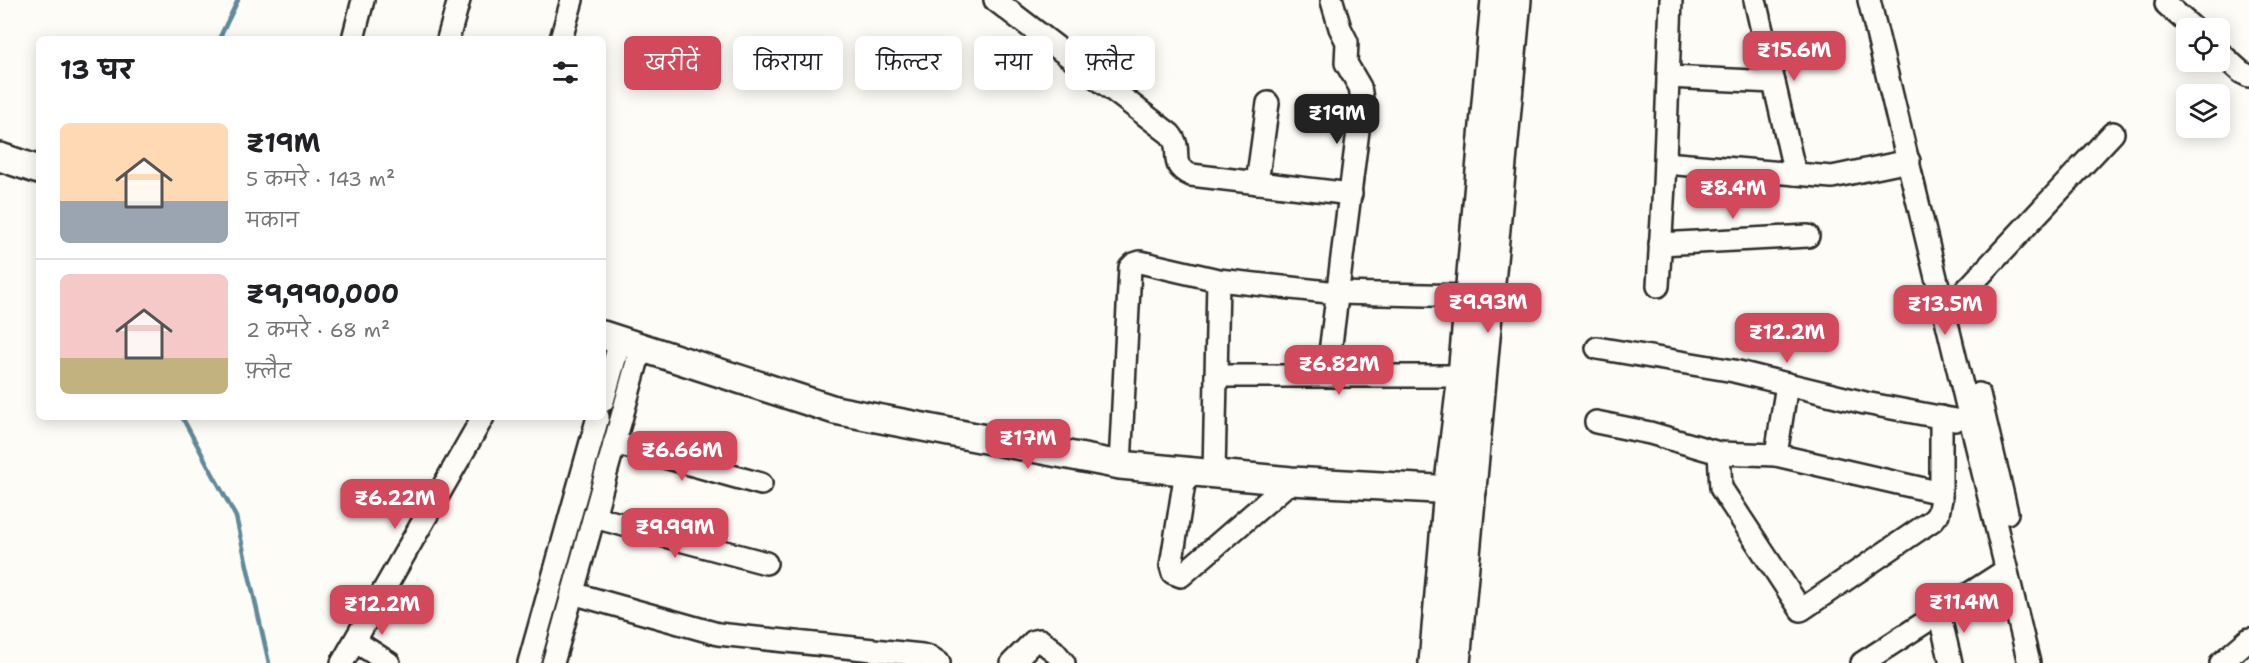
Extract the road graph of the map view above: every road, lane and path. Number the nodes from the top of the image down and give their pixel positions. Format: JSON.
{"nodes":[{"id":1,"x":363,"y":0,"type":"edge"},
{"id":2,"x":459,"y":0,"type":"edge"},
{"id":3,"x":572,"y":0,"type":"edge"},
{"id":4,"x":995,"y":0,"type":"edge"},
{"id":5,"x":1331,"y":0,"type":"edge"},
{"id":6,"x":1345,"y":0,"type":"edge"},
{"id":7,"x":1495,"y":0,"type":"edge"},
{"id":8,"x":1517,"y":0,"type":"edge"},
{"id":9,"x":1671,"y":0,"type":"edge"},
{"id":10,"x":1755,"y":0,"type":"edge"},
{"id":11,"x":1869,"y":0,"type":"edge"},
{"id":12,"x":1883,"y":0,"type":"edge"},
{"id":13,"x":2166,"y":4,"type":"dead end"},
{"id":14,"x":2182,"y":18,"type":"edge"},
{"id":15,"x":353,"y":36,"type":"edge"},
{"id":16,"x":449,"y":36,"type":"edge"},
{"id":17,"x":562,"y":36,"type":"edge"},
{"id":18,"x":2230,"y":62,"type":"edge"},
{"id":19,"x":2249,"y":76,"type":"edge"},
{"id":20,"x":1668,"y":77,"type":"junction"},
{"id":21,"x":1774,"y":82,"type":"junction"},
{"id":22,"x":1268,"y":103,"type":"dead end"},
{"id":23,"x":2113,"y":133,"type":"dead end"},
{"id":24,"x":0,"y":157,"type":"edge"},
{"id":25,"x":1909,"y":161,"type":"junction"},
{"id":26,"x":1665,"y":163,"type":"junction"},
{"id":27,"x":36,"y":169,"type":"edge"},
{"id":28,"x":1795,"y":174,"type":"junction"},
{"id":29,"x":1257,"y":183,"type":"junction"},
{"id":30,"x":1351,"y":194,"type":"junction"},
{"id":31,"x":1808,"y":236,"type":"dead end"},
{"id":32,"x":1660,"y":244,"type":"junction"},
{"id":33,"x":1218,"y":279,"type":"junction"},
{"id":34,"x":1658,"y":286,"type":"dead end"},
{"id":35,"x":1337,"y":293,"type":"junction"},
{"id":36,"x":1469,"y":296,"type":"junction"},
{"id":37,"x":1956,"y":301,"type":"junction"},
{"id":38,"x":621,"y":341,"type":"edge"},
{"id":39,"x":1597,"y":348,"type":"dead end"},
{"id":40,"x":1216,"y":376,"type":"junction"},
{"id":41,"x":1327,"y":376,"type":"junction"},
{"id":42,"x":1462,"y":376,"type":"junction"},
{"id":43,"x":1788,"y":384,"type":"junction"},
{"id":44,"x":606,"y":391,"type":"edge"},
{"id":45,"x":1941,"y":417,"type":"junction"},
{"id":46,"x":481,"y":420,"type":"edge"},
{"id":47,"x":597,"y":420,"type":"edge"},
{"id":48,"x":1596,"y":423,"type":"dead end"},
{"id":49,"x":1970,"y":423,"type":"junction"},
{"id":50,"x":614,"y":443,"type":"junction"},
{"id":51,"x":1719,"y":453,"type":"junction"},
{"id":52,"x":1776,"y":455,"type":"junction"},
{"id":53,"x":1987,"y":459,"type":"junction"},
{"id":54,"x":1120,"y":465,"type":"junction"},
{"id":55,"x":1186,"y":471,"type":"junction"},
{"id":56,"x":1214,"y":474,"type":"junction"},
{"id":57,"x":1291,"y":481,"type":"junction"},
{"id":58,"x":761,"y":484,"type":"dead end"},
{"id":59,"x":1460,"y":490,"type":"junction"},
{"id":60,"x":1941,"y":494,"type":"junction"},
{"id":61,"x":594,"y":517,"type":"junction"},
{"id":62,"x":563,"y":541,"type":"junction"},
{"id":63,"x":585,"y":548,"type":"junction"},
{"id":64,"x":766,"y":563,"type":"dead end"},
{"id":65,"x":2006,"y":570,"type":"junction"},
{"id":66,"x":572,"y":593,"type":"junction"},
{"id":67,"x":1939,"y":613,"type":"junction"},
{"id":68,"x":2249,"y":639,"type":"edge"},
{"id":69,"x":355,"y":641,"type":"junction"},
{"id":70,"x":342,"y":663,"type":"edge"},
{"id":71,"x":389,"y":663,"type":"edge"},
{"id":72,"x":530,"y":663,"type":"edge"},
{"id":73,"x":553,"y":663,"type":"edge"},
{"id":74,"x":939,"y":663,"type":"edge"},
{"id":75,"x":1012,"y":663,"type":"edge"},
{"id":76,"x":1064,"y":663,"type":"edge"},
{"id":77,"x":1433,"y":663,"type":"edge"},
{"id":78,"x":1456,"y":663,"type":"edge"},
{"id":79,"x":1862,"y":663,"type":"edge"},
{"id":80,"x":1951,"y":663,"type":"edge"},
{"id":81,"x":2029,"y":663,"type":"edge"},
{"id":82,"x":2043,"y":663,"type":"edge"},
{"id":83,"x":2220,"y":663,"type":"edge"}],
"edges":[{"from":1,"to":15,"type":"street"},
{"from":2,"to":16,"type":"street"},
{"from":3,"to":17,"type":"street"},
{"from":4,"to":29,"type":"street"},
{"from":5,"to":6,"type":"street"},
{"from":5,"to":30,"type":"street"},
{"from":7,"to":36,"type":"main road"},
{"from":8,"to":59,"type":"main road"},
{"from":9,"to":20,"type":"street"},
{"from":10,"to":21,"type":"street"},
{"from":11,"to":25,"type":"street"},
{"from":12,"to":37,"type":"street"},
{"from":13,"to":14,"type":"street"},
{"from":18,"to":19,"type":"street"},
{"from":20,"to":21,"type":"street"},
{"from":20,"to":26,"type":"street"},
{"from":21,"to":28,"type":"street"},
{"from":22,"to":29,"type":"street"},
{"from":23,"to":37,"type":"street"},
{"from":24,"to":27,"type":"main road"},
{"from":25,"to":28,"type":"street"},
{"from":25,"to":49,"type":"street"},
{"from":26,"to":28,"type":"street"},
{"from":26,"to":32,"type":"street"},
{"from":29,"to":30,"type":"street"},
{"from":30,"to":35,"type":"street"},
{"from":31,"to":32,"type":"street"},
{"from":32,"to":34,"type":"street"},
{"from":33,"to":35,"type":"street"},
{"from":33,"to":40,"type":"street"},
{"from":33,"to":54,"type":"street"},
{"from":35,"to":36,"type":"street"},
{"from":35,"to":41,"type":"street"},
{"from":36,"to":42,"type":"main road"},
{"from":37,"to":53,"type":"street"},
{"from":38,"to":44,"type":"street"},
{"from":38,"to":50,"type":"street"},
{"from":38,"to":54,"type":"main road"},
{"from":39,"to":43,"type":"street"},
{"from":40,"to":41,"type":"street"},
{"from":40,"to":56,"type":"street"},
{"from":41,"to":42,"type":"street"},
{"from":42,"to":59,"type":"main road"},
{"from":43,"to":45,"type":"street"},
{"from":43,"to":52,"type":"street"},
{"from":45,"to":49,"type":"street"},
{"from":45,"to":60,"type":"street"},
{"from":46,"to":69,"type":"street"},
{"from":47,"to":62,"type":"street"},
{"from":48,"to":51,"type":"street"},
{"from":49,"to":53,"type":"street"},
{"from":50,"to":58,"type":"street"},
{"from":50,"to":61,"type":"street"},
{"from":51,"to":52,"type":"street"},
{"from":51,"to":60,"type":"street"},
{"from":52,"to":60,"type":"street"},
{"from":53,"to":65,"type":"street"},
{"from":53,"to":82,"type":"street"},
{"from":54,"to":55,"type":"main road"},
{"from":55,"to":56,"type":"main road"},
{"from":55,"to":57,"type":"street"},
{"from":56,"to":57,"type":"main road"},
{"from":57,"to":59,"type":"main road"},
{"from":59,"to":77,"type":"main road"},
{"from":59,"to":78,"type":"main road"},
{"from":61,"to":63,"type":"street"},
{"from":61,"to":64,"type":"street"},
{"from":62,"to":63,"type":"street"},
{"from":62,"to":72,"type":"street"},
{"from":63,"to":66,"type":"street"},
{"from":65,"to":67,"type":"street"},
{"from":65,"to":81,"type":"street"},
{"from":66,"to":73,"type":"street"},
{"from":66,"to":74,"type":"street"},
{"from":67,"to":79,"type":"street"},
{"from":67,"to":80,"type":"street"},
{"from":68,"to":83,"type":"street"},
{"from":69,"to":70,"type":"street"},
{"from":69,"to":71,"type":"street"},
{"from":75,"to":76,"type":"street"}]}
